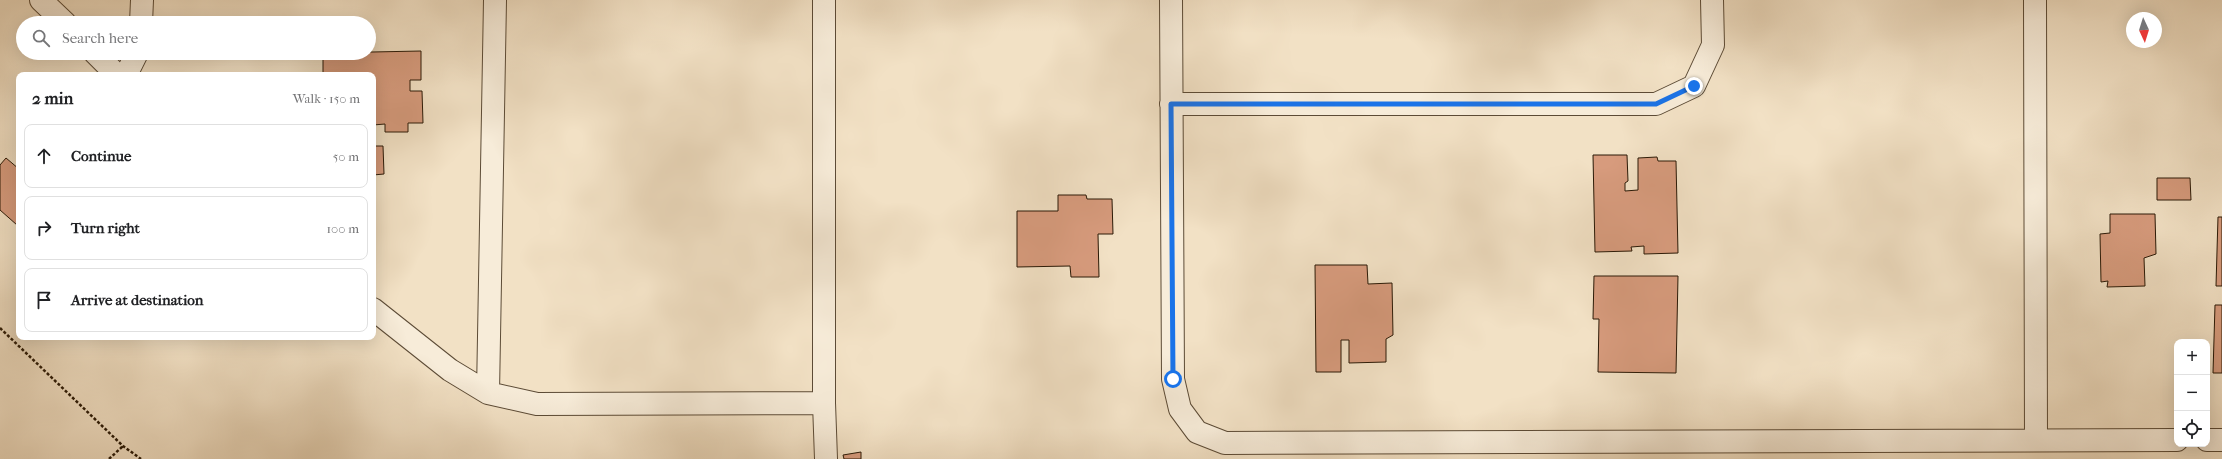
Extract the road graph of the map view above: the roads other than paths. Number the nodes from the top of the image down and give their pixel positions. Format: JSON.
{"nodes":[{"id":1,"x":41,"y":0,"type":"edge"},
{"id":2,"x":142,"y":0,"type":"edge"},
{"id":3,"x":495,"y":0,"type":"edge"},
{"id":4,"x":824,"y":0,"type":"edge"},
{"id":5,"x":1171,"y":0,"type":"edge"},
{"id":6,"x":1712,"y":0,"type":"edge"},
{"id":7,"x":2036,"y":0,"type":"edge"},
{"id":8,"x":58,"y":16,"type":"edge"},
{"id":9,"x":141,"y":16,"type":"edge"},
{"id":10,"x":102,"y":60,"type":"edge"},
{"id":11,"x":134,"y":60,"type":"edge"},
{"id":12,"x":114,"y":72,"type":"edge"},
{"id":13,"x":128,"y":72,"type":"edge"},
{"id":14,"x":1171,"y":104,"type":"junction"},
{"id":15,"x":376,"y":311,"type":"edge"},
{"id":16,"x":488,"y":393,"type":"junction"},
{"id":17,"x":824,"y":403,"type":"junction"},
{"id":18,"x":2036,"y":440,"type":"junction"},
{"id":19,"x":2174,"y":440,"type":"edge"},
{"id":20,"x":2210,"y":440,"type":"edge"},
{"id":21,"x":2222,"y":440,"type":"edge"},
{"id":22,"x":826,"y":459,"type":"edge"}],
"edges":[{"from":1,"to":8,"type":"street"},
{"from":2,"to":9,"type":"street"},
{"from":3,"to":16,"type":"street"},
{"from":4,"to":17,"type":"street"},
{"from":5,"to":14,"type":"street"},
{"from":6,"to":14,"type":"street"},
{"from":7,"to":18,"type":"street"},
{"from":10,"to":12,"type":"street"},
{"from":11,"to":13,"type":"street"},
{"from":14,"to":18,"type":"street"},
{"from":15,"to":16,"type":"street"},
{"from":16,"to":17,"type":"street"},
{"from":17,"to":22,"type":"street"},
{"from":18,"to":19,"type":"street"},
{"from":20,"to":21,"type":"street"}]}
